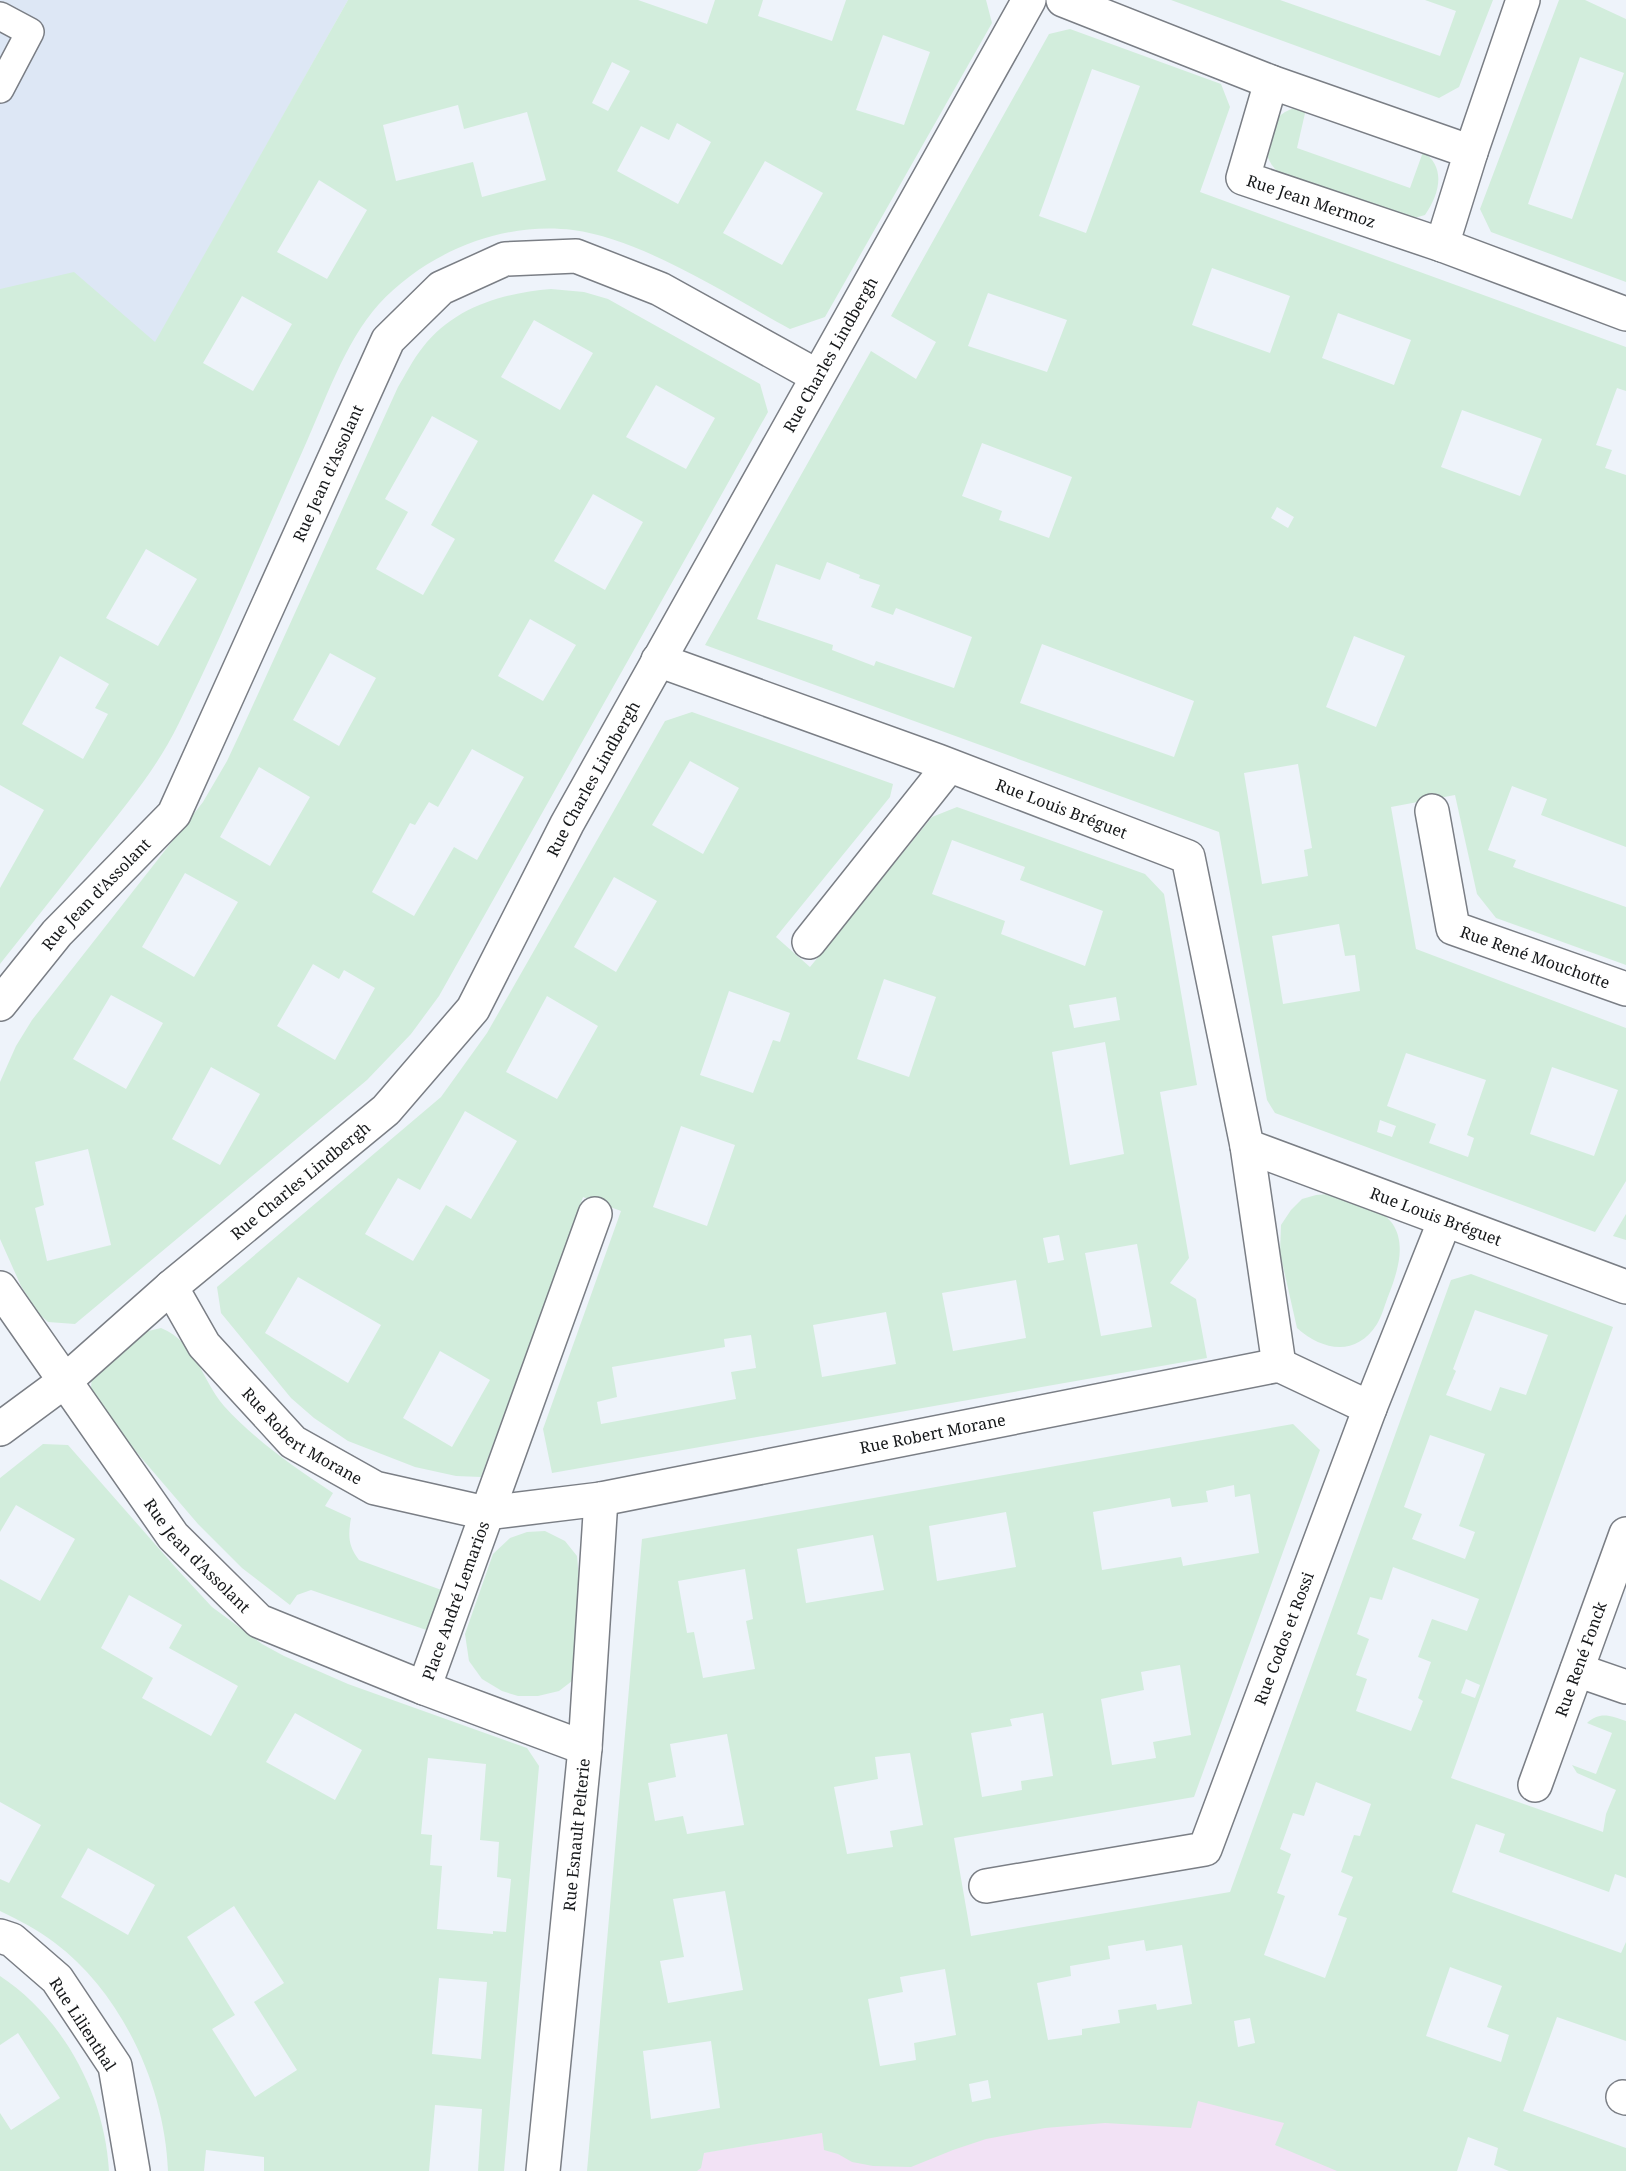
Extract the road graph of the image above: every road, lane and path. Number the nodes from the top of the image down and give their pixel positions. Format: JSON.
{"nodes":[{"id":1,"x":1029,"y":0,"type":"edge"},
{"id":2,"x":1063,"y":0,"type":"edge"},
{"id":3,"x":1523,"y":0,"type":"edge"},
{"id":4,"x":0,"y":16,"type":"edge"},
{"id":5,"x":1271,"y":82,"type":"junction"},
{"id":6,"x":0,"y":89,"type":"edge"},
{"id":7,"x":1471,"y":152,"type":"junction"},
{"id":8,"x":1442,"y":245,"type":"junction"},
{"id":9,"x":1626,"y":314,"type":"edge"},
{"id":10,"x":817,"y":376,"type":"junction"},
{"id":11,"x":658,"y":660,"type":"junction"},
{"id":12,"x":949,"y":766,"type":"junction"},
{"id":13,"x":1432,"y":811,"type":"dead end"},
{"id":14,"x":809,"y":942,"type":"dead end"},
{"id":15,"x":1626,"y":988,"type":"edge"},
{"id":16,"x":0,"y":1004,"type":"edge"},
{"id":17,"x":1247,"y":1146,"type":"junction"},
{"id":18,"x":594,"y":1214,"type":"dead end"},
{"id":19,"x":1445,"y":1220,"type":"junction"},
{"id":20,"x":171,"y":1287,"type":"junction"},
{"id":21,"x":1626,"y":1287,"type":"edge"},
{"id":22,"x":0,"y":1288,"type":"edge"},
{"id":23,"x":1279,"y":1365,"type":"junction"},
{"id":24,"x":65,"y":1381,"type":"junction"},
{"id":25,"x":1370,"y":1408,"type":"junction"},
{"id":26,"x":0,"y":1428,"type":"edge"},
{"id":27,"x":601,"y":1499,"type":"junction"},
{"id":28,"x":486,"y":1513,"type":"junction"},
{"id":29,"x":1626,"y":1534,"type":"edge"},
{"id":30,"x":1577,"y":1670,"type":"junction"},
{"id":31,"x":1626,"y":1687,"type":"edge"},
{"id":32,"x":424,"y":1688,"type":"junction"},
{"id":33,"x":585,"y":1748,"type":"junction"},
{"id":34,"x":1535,"y":1785,"type":"dead end"},
{"id":35,"x":986,"y":1886,"type":"dead end"},
{"id":36,"x":0,"y":1936,"type":"edge"},
{"id":37,"x":133,"y":2171,"type":"edge"},
{"id":38,"x":543,"y":2171,"type":"edge"}],
"edges":[{"from":1,"to":10,"type":"street","name":"Rue Charles Lindbergh"},
{"from":2,"to":5,"type":"street"},
{"from":3,"to":7,"type":"street"},
{"from":4,"to":6,"type":"lane"},
{"from":5,"to":7,"type":"street"},
{"from":5,"to":8,"type":"street","name":"Rue Jean Mermoz"},
{"from":7,"to":8,"type":"street"},
{"from":8,"to":9,"type":"street","name":"Rue Jean Mermoz"},
{"from":10,"to":11,"type":"street","name":"Rue Charles Lindbergh"},
{"from":10,"to":16,"type":"street","name":"Rue Jean d'Assolant"},
{"from":11,"to":12,"type":"street","name":"Rue Louis Bréguet"},
{"from":11,"to":20,"type":"street","name":"Rue Charles Lindbergh"},
{"from":12,"to":14,"type":"street"},
{"from":12,"to":17,"type":"street","name":"Rue Louis Bréguet"},
{"from":13,"to":15,"type":"street","name":"Rue René Mouchotte"},
{"from":17,"to":19,"type":"street","name":"Rue Louis Bréguet"},
{"from":17,"to":23,"type":"street","name":"Rue Louis Bréguet"},
{"from":18,"to":28,"type":"street"},
{"from":19,"to":21,"type":"street","name":"Rue Louis Bréguet"},
{"from":19,"to":25,"type":"street","name":"Rue Codos et Rossi"},
{"from":20,"to":24,"type":"street","name":"Rue Charles Lindbergh"},
{"from":20,"to":28,"type":"street","name":"Rue Robert Morane"},
{"from":22,"to":24,"type":"street","name":"Rue Jean d'Assolant"},
{"from":23,"to":25,"type":"street"},
{"from":23,"to":27,"type":"street","name":"Rue Robert Morane"},
{"from":24,"to":26,"type":"street","name":"Rue Charles Lindbergh"},
{"from":24,"to":32,"type":"street","name":"Rue Jean d'Assolant"},
{"from":25,"to":35,"type":"street","name":"Rue Codos et Rossi"},
{"from":27,"to":28,"type":"street","name":"Rue Robert Morane"},
{"from":27,"to":33,"type":"street","name":"Rue Esnault Pelterie"},
{"from":28,"to":32,"type":"street","name":"Place André Lemarios"},
{"from":29,"to":30,"type":"street","name":"Rue René Fonck"},
{"from":30,"to":31,"type":"street"},
{"from":30,"to":34,"type":"street","name":"Rue René Fonck"},
{"from":32,"to":33,"type":"street","name":"Rue Jean d'Assolant"},
{"from":33,"to":38,"type":"street","name":"Rue Esnault Pelterie"},
{"from":36,"to":37,"type":"street","name":"Rue Lilienthal"}]}
